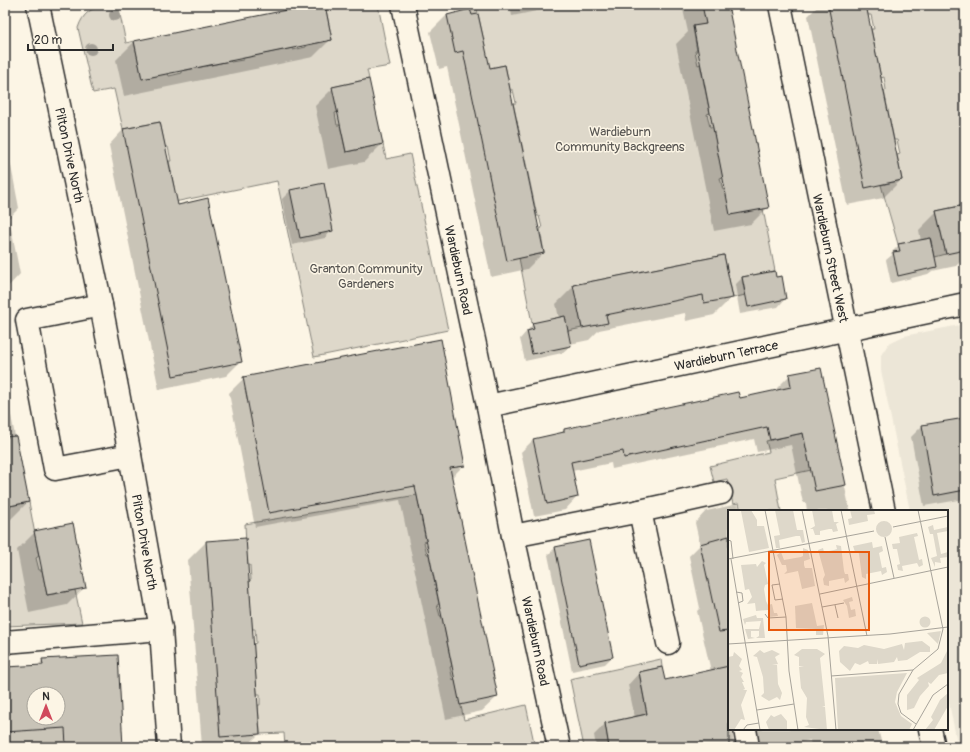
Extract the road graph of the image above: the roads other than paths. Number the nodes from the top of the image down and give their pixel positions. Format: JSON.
{"nodes":[{"id":1,"x":38,"y":5,"type":"edge"},
{"id":2,"x":403,"y":5,"type":"edge"},
{"id":3,"x":780,"y":5,"type":"edge"},
{"id":4,"x":965,"y":304,"type":"edge"},
{"id":5,"x":101,"y":305,"type":"junction"},
{"id":6,"x":846,"y":329,"type":"junction"},
{"id":7,"x":488,"y":406,"type":"junction"},
{"id":8,"x":130,"y":455,"type":"junction"},
{"id":9,"x":721,"y":493,"type":"dead end"},
{"id":10,"x":884,"y":510,"type":"edge"},
{"id":11,"x":640,"y":511,"type":"junction"},
{"id":12,"x":513,"y":536,"type":"junction"},
{"id":13,"x":161,"y":629,"type":"junction"},
{"id":14,"x":5,"y":642,"type":"edge"},
{"id":15,"x":668,"y":643,"type":"dead end"},
{"id":16,"x":745,"y":730,"type":"edge"},
{"id":17,"x":930,"y":730,"type":"edge"},
{"id":18,"x":169,"y":747,"type":"edge"},
{"id":19,"x":558,"y":747,"type":"edge"},
{"id":20,"x":748,"y":747,"type":"edge"},
{"id":21,"x":934,"y":747,"type":"edge"}],
"edges":[{"from":1,"to":5,"type":"street","name":"Pilton Drive North"},
{"from":2,"to":7,"type":"street","name":"Wardieburn Road"},
{"from":3,"to":6,"type":"street","name":"Wardieburn Street West"},
{"from":4,"to":6,"type":"street","name":"Wardieburn Terrace"},
{"from":5,"to":8,"type":"street","name":"Pilton Drive North"},
{"from":5,"to":8,"type":"street"},
{"from":6,"to":7,"type":"street","name":"Wardieburn Terrace"},
{"from":6,"to":10,"type":"street","name":"Wardieburn Street West"},
{"from":7,"to":12,"type":"street","name":"Wardieburn Road"},
{"from":8,"to":13,"type":"street","name":"Pilton Drive North"},
{"from":9,"to":11,"type":"street"},
{"from":11,"to":12,"type":"street"},
{"from":11,"to":15,"type":"street"},
{"from":12,"to":19,"type":"street","name":"Wardieburn Road"},
{"from":13,"to":14,"type":"street"},
{"from":13,"to":18,"type":"street","name":"Pilton Drive North"},
{"from":16,"to":20,"type":"street"},
{"from":17,"to":21,"type":"street"}]}
